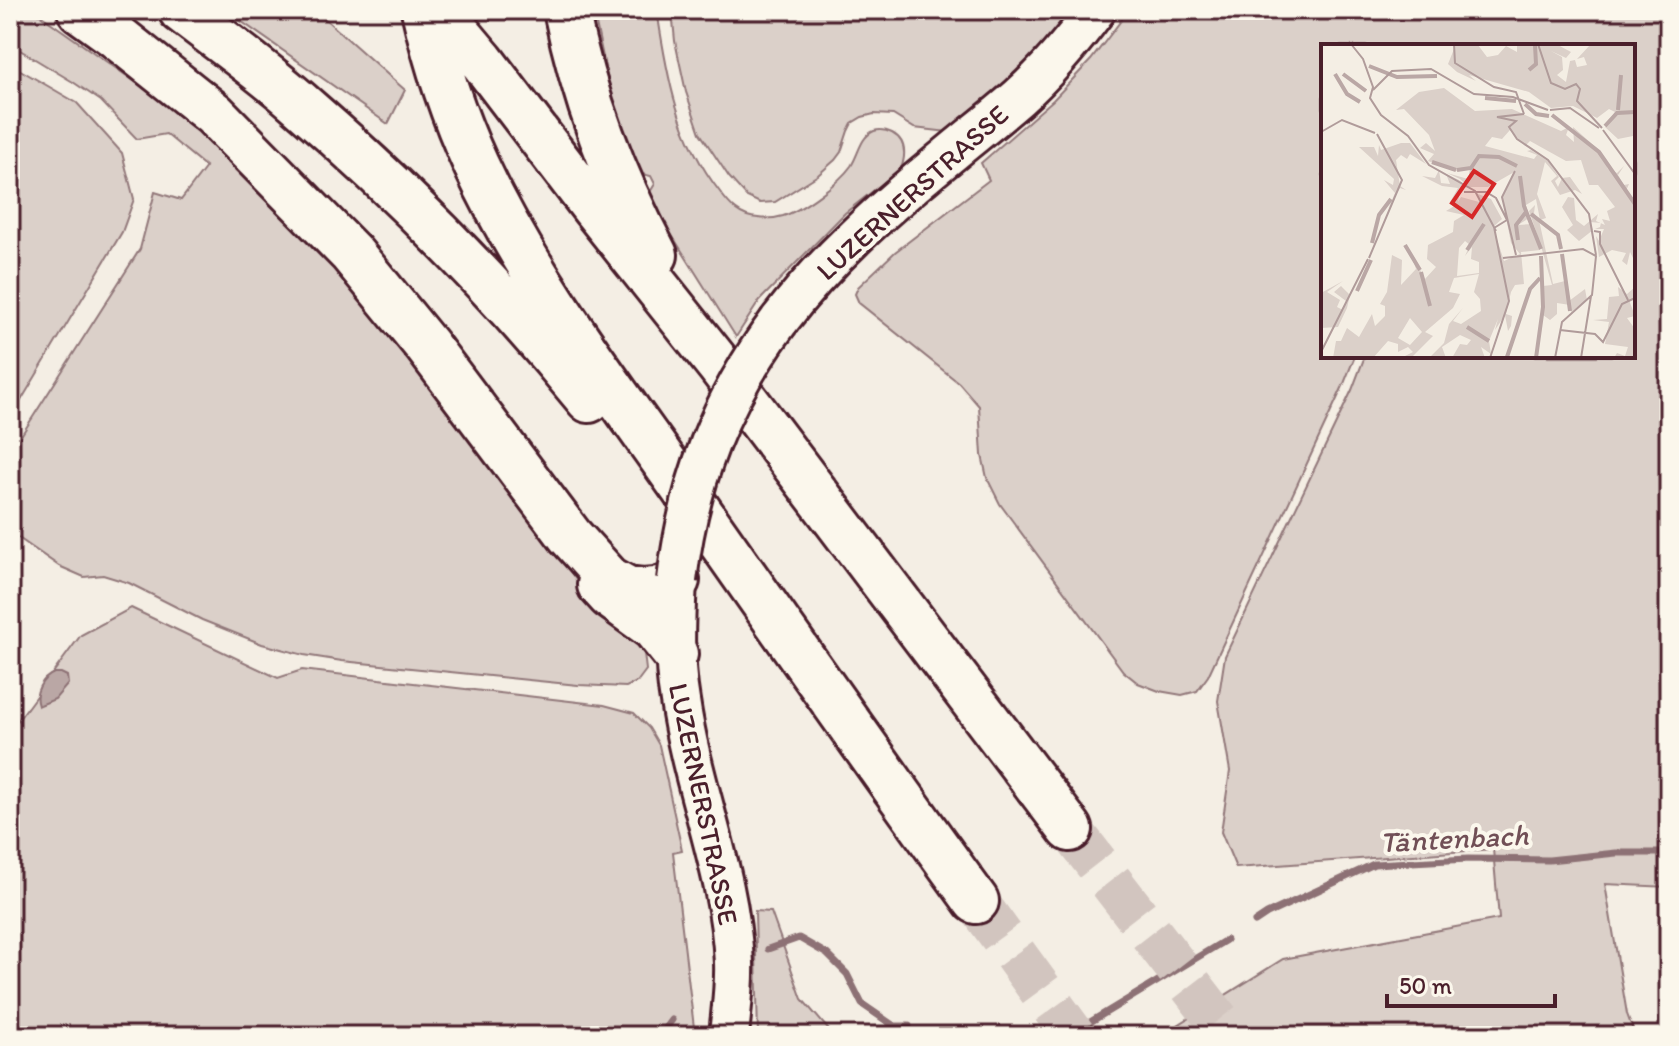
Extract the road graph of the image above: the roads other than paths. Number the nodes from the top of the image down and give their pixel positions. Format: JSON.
{"nodes":[{"id":1,"x":80,"y":10,"type":"edge"},
{"id":2,"x":181,"y":10,"type":"edge"},
{"id":3,"x":424,"y":10,"type":"edge"},
{"id":4,"x":439,"y":10,"type":"edge"},
{"id":5,"x":566,"y":10,"type":"edge"},
{"id":6,"x":1096,"y":10,"type":"edge"},
{"id":7,"x":719,"y":365,"type":"junction"},
{"id":8,"x":570,"y":536,"type":"junction"},
{"id":9,"x":677,"y":580,"type":"junction"},
{"id":10,"x":675,"y":654,"type":"junction"},
{"id":11,"x":810,"y":671,"type":"junction"},
{"id":12,"x":1070,"y":829,"type":"tunnel mouth"},
{"id":13,"x":976,"y":901,"type":"tunnel mouth"},
{"id":14,"x":729,"y":1036,"type":"edge"}],
"edges":[{"from":1,"to":8,"type":"highway"},
{"from":2,"to":11,"type":"highway"},
{"from":3,"to":11,"type":"highway"},
{"from":4,"to":7,"type":"highway"},
{"from":5,"to":7,"type":"highway"},
{"from":6,"to":9,"type":"main road","name":"LUZERNERSTRASSE","bridge":true},
{"from":7,"to":12,"type":"highway"},
{"from":8,"to":9,"type":"highway"},
{"from":8,"to":10,"type":"highway"},
{"from":9,"to":10,"type":"main road","name":"LUZERNERSTRASSE"},
{"from":10,"to":14,"type":"main road","name":"LUZERNERSTRASSE"},
{"from":11,"to":13,"type":"highway"}]}
